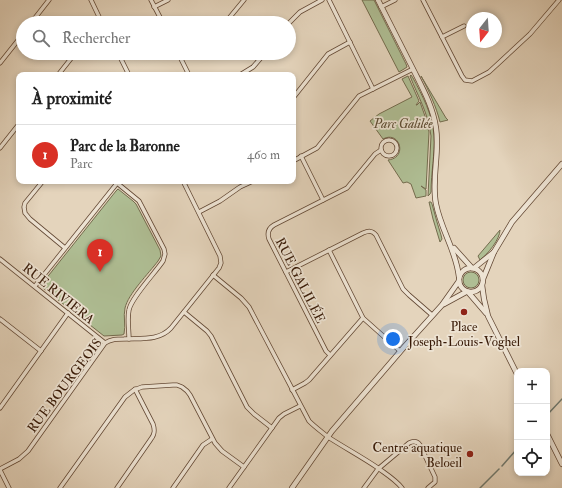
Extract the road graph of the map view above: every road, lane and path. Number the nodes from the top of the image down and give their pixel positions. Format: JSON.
{"nodes":[{"id":1,"x":49,"y":0,"type":"edge"},
{"id":2,"x":91,"y":0,"type":"edge"},
{"id":3,"x":151,"y":0,"type":"edge"},
{"id":4,"x":168,"y":0,"type":"edge"},
{"id":5,"x":244,"y":0,"type":"edge"},
{"id":6,"x":322,"y":0,"type":"edge"},
{"id":7,"x":328,"y":0,"type":"edge"},
{"id":8,"x":378,"y":0,"type":"edge"},
{"id":9,"x":395,"y":0,"type":"edge"},
{"id":10,"x":423,"y":0,"type":"edge"},
{"id":11,"x":560,"y":0,"type":"edge"},
{"id":12,"x":154,"y":7,"type":"junction"},
{"id":13,"x":381,"y":7,"type":"junction"},
{"id":14,"x":37,"y":16,"type":"edge"},
{"id":15,"x":99,"y":16,"type":"edge"},
{"id":16,"x":159,"y":16,"type":"edge"},
{"id":17,"x":231,"y":16,"type":"edge"},
{"id":18,"x":296,"y":16,"type":"edge"},
{"id":19,"x":464,"y":26,"type":"dead end"},
{"id":20,"x":442,"y":36,"type":"junction"},
{"id":21,"x":350,"y":42,"type":"junction"},
{"id":22,"x":16,"y":43,"type":"edge"},
{"id":23,"x":70,"y":60,"type":"edge"},
{"id":24,"x":122,"y":60,"type":"edge"},
{"id":25,"x":182,"y":60,"type":"edge"},
{"id":26,"x":259,"y":60,"type":"edge"},
{"id":27,"x":0,"y":63,"type":"edge"},
{"id":28,"x":412,"y":69,"type":"junction"},
{"id":29,"x":60,"y":72,"type":"edge"},
{"id":30,"x":128,"y":72,"type":"edge"},
{"id":31,"x":188,"y":72,"type":"edge"},
{"id":32,"x":245,"y":72,"type":"edge"},
{"id":33,"x":373,"y":89,"type":"junction"},
{"id":34,"x":296,"y":94,"type":"edge"},
{"id":35,"x":16,"y":128,"type":"edge"},
{"id":36,"x":0,"y":148,"type":"edge"},
{"id":37,"x":381,"y":150,"type":"junction"},
{"id":38,"x":301,"y":156,"type":"junction"},
{"id":39,"x":296,"y":159,"type":"edge"},
{"id":40,"x":562,"y":164,"type":"edge"},
{"id":41,"x":41,"y":184,"type":"edge"},
{"id":42,"x":116,"y":184,"type":"edge"},
{"id":43,"x":120,"y":184,"type":"edge"},
{"id":44,"x":185,"y":184,"type":"edge"},
{"id":45,"x":243,"y":184,"type":"edge"},
{"id":46,"x":323,"y":200,"type":"junction"},
{"id":47,"x":199,"y":212,"type":"junction"},
{"id":48,"x":451,"y":245,"type":"junction"},
{"id":49,"x":65,"y":248,"type":"junction"},
{"id":50,"x":329,"y":250,"type":"junction"},
{"id":51,"x":494,"y":252,"type":"junction"},
{"id":52,"x":0,"y":259,"type":"edge"},
{"id":53,"x":473,"y":268,"type":"junction"},
{"id":54,"x":286,"y":272,"type":"junction"},
{"id":55,"x":213,"y":275,"type":"junction"},
{"id":56,"x":459,"y":279,"type":"junction"},
{"id":57,"x":483,"y":279,"type":"junction"},
{"id":58,"x":482,"y":285,"type":"junction"},
{"id":59,"x":35,"y":286,"type":"junction"},
{"id":60,"x":467,"y":292,"type":"junction"},
{"id":61,"x":442,"y":304,"type":"junction"},
{"id":62,"x":184,"y":312,"type":"junction"},
{"id":63,"x":68,"y":313,"type":"junction"},
{"id":64,"x":432,"y":315,"type":"junction"},
{"id":65,"x":488,"y":316,"type":"junction"},
{"id":66,"x":363,"y":318,"type":"junction"},
{"id":67,"x":0,"y":319,"type":"edge"},
{"id":68,"x":129,"y":339,"type":"junction"},
{"id":69,"x":105,"y":343,"type":"junction"},
{"id":70,"x":41,"y":351,"type":"junction"},
{"id":71,"x":400,"y":351,"type":"junction"},
{"id":72,"x":330,"y":355,"type":"junction"},
{"id":73,"x":514,"y":368,"type":"edge"},
{"id":74,"x":135,"y":389,"type":"junction"},
{"id":75,"x":292,"y":390,"type":"junction"},
{"id":76,"x":300,"y":406,"type":"junction"},
{"id":77,"x":0,"y":408,"type":"edge"},
{"id":78,"x":272,"y":428,"type":"junction"},
{"id":79,"x":328,"y":436,"type":"junction"},
{"id":80,"x":212,"y":439,"type":"junction"},
{"id":81,"x":550,"y":440,"type":"edge"},
{"id":82,"x":562,"y":464,"type":"edge"},
{"id":83,"x":244,"y":467,"type":"junction"},
{"id":84,"x":378,"y":468,"type":"junction"},
{"id":85,"x":0,"y":469,"type":"edge"},
{"id":86,"x":9,"y":488,"type":"edge"},
{"id":87,"x":60,"y":488,"type":"edge"},
{"id":88,"x":117,"y":488,"type":"edge"},
{"id":89,"x":173,"y":488,"type":"edge"},
{"id":90,"x":229,"y":488,"type":"edge"},
{"id":91,"x":292,"y":488,"type":"edge"},
{"id":92,"x":364,"y":488,"type":"edge"},
{"id":93,"x":402,"y":488,"type":"edge"},
{"id":94,"x":428,"y":488,"type":"edge"}],
"edges":[{"from":1,"to":14,"type":"street"},
{"from":2,"to":15,"type":"street"},
{"from":3,"to":12,"type":"street"},
{"from":4,"to":12,"type":"street"},
{"from":5,"to":17,"type":"street"},
{"from":6,"to":18,"type":"street"},
{"from":7,"to":21,"type":"street"},
{"from":8,"to":13,"type":"street"},
{"from":9,"to":13,"type":"street"},
{"from":10,"to":20,"type":"street"},
{"from":11,"to":20,"type":"street"},
{"from":12,"to":16,"type":"street"},
{"from":13,"to":28,"type":"street"},
{"from":19,"to":20,"type":"street"},
{"from":21,"to":33,"type":"street"},
{"from":21,"to":34,"type":"street"},
{"from":22,"to":27,"type":"street"},
{"from":23,"to":29,"type":"street"},
{"from":24,"to":30,"type":"street"},
{"from":25,"to":31,"type":"street"},
{"from":26,"to":32,"type":"street"},
{"from":28,"to":33,"type":"street"},
{"from":28,"to":48,"type":"street"},
{"from":33,"to":38,"type":"street"},
{"from":35,"to":36,"type":"street"},
{"from":37,"to":37,"type":"street","name":"RUE GALILÉE"},
{"from":37,"to":46,"type":"street","name":"RUE GALILÉE"},
{"from":38,"to":39,"type":"street"},
{"from":38,"to":46,"type":"street"},
{"from":40,"to":51,"type":"street"},
{"from":41,"to":49,"type":"street"},
{"from":42,"to":49,"type":"street"},
{"from":43,"to":68,"type":"street"},
{"from":44,"to":47,"type":"street","name":"RUE BOURGEOIS"},
{"from":45,"to":47,"type":"street"},
{"from":46,"to":54,"type":"street","name":"RUE GALILÉE"},
{"from":47,"to":55,"type":"street","name":"RUE BOURGEOIS"},
{"from":48,"to":53,"type":"street"},
{"from":48,"to":56,"type":"street"},
{"from":49,"to":59,"type":"street"},
{"from":50,"to":54,"type":"street"},
{"from":50,"to":64,"type":"street"},
{"from":50,"to":66,"type":"street"},
{"from":51,"to":53,"type":"street"},
{"from":51,"to":57,"type":"street"},
{"from":52,"to":59,"type":"street","name":"RUE RIVIERA"},
{"from":53,"to":56,"type":"street"},
{"from":53,"to":57,"type":"street"},
{"from":54,"to":72,"type":"street","name":"RUE GALILÉE"},
{"from":55,"to":62,"type":"street","name":"RUE BOURGEOIS"},
{"from":55,"to":75,"type":"street"},
{"from":56,"to":60,"type":"street"},
{"from":56,"to":61,"type":"street"},
{"from":57,"to":58,"type":"street"},
{"from":58,"to":60,"type":"street"},
{"from":58,"to":65,"type":"street"},
{"from":59,"to":63,"type":"street","name":"RUE RIVIERA"},
{"from":60,"to":61,"type":"street"},
{"from":60,"to":65,"type":"street"},
{"from":61,"to":64,"type":"street"},
{"from":62,"to":68,"type":"street","name":"RUE BOURGEOIS"},
{"from":62,"to":78,"type":"street"},
{"from":63,"to":69,"type":"street","name":"RUE RIVIERA"},
{"from":63,"to":70,"type":"street"},
{"from":64,"to":71,"type":"street"},
{"from":65,"to":73,"type":"street"},
{"from":66,"to":71,"type":"street"},
{"from":66,"to":72,"type":"street"},
{"from":67,"to":70,"type":"street"},
{"from":68,"to":69,"type":"street","name":"RUE BOURGEOIS"},
{"from":69,"to":85,"type":"street","name":"RUE BOURGEOIS"},
{"from":70,"to":77,"type":"street"},
{"from":71,"to":79,"type":"street"},
{"from":72,"to":75,"type":"street"},
{"from":74,"to":80,"type":"street"},
{"from":74,"to":87,"type":"street"},
{"from":74,"to":88,"type":"street"},
{"from":75,"to":76,"type":"street"},
{"from":76,"to":78,"type":"street"},
{"from":76,"to":79,"type":"street"},
{"from":78,"to":83,"type":"street"},
{"from":79,"to":84,"type":"street"},
{"from":79,"to":91,"type":"street"},
{"from":80,"to":83,"type":"street"},
{"from":80,"to":89,"type":"street"},
{"from":81,"to":82,"type":"street"},
{"from":83,"to":90,"type":"street"},
{"from":84,"to":92,"type":"street"},
{"from":84,"to":93,"type":"street"},
{"from":84,"to":94,"type":"street"},
{"from":85,"to":86,"type":"street"}]}
